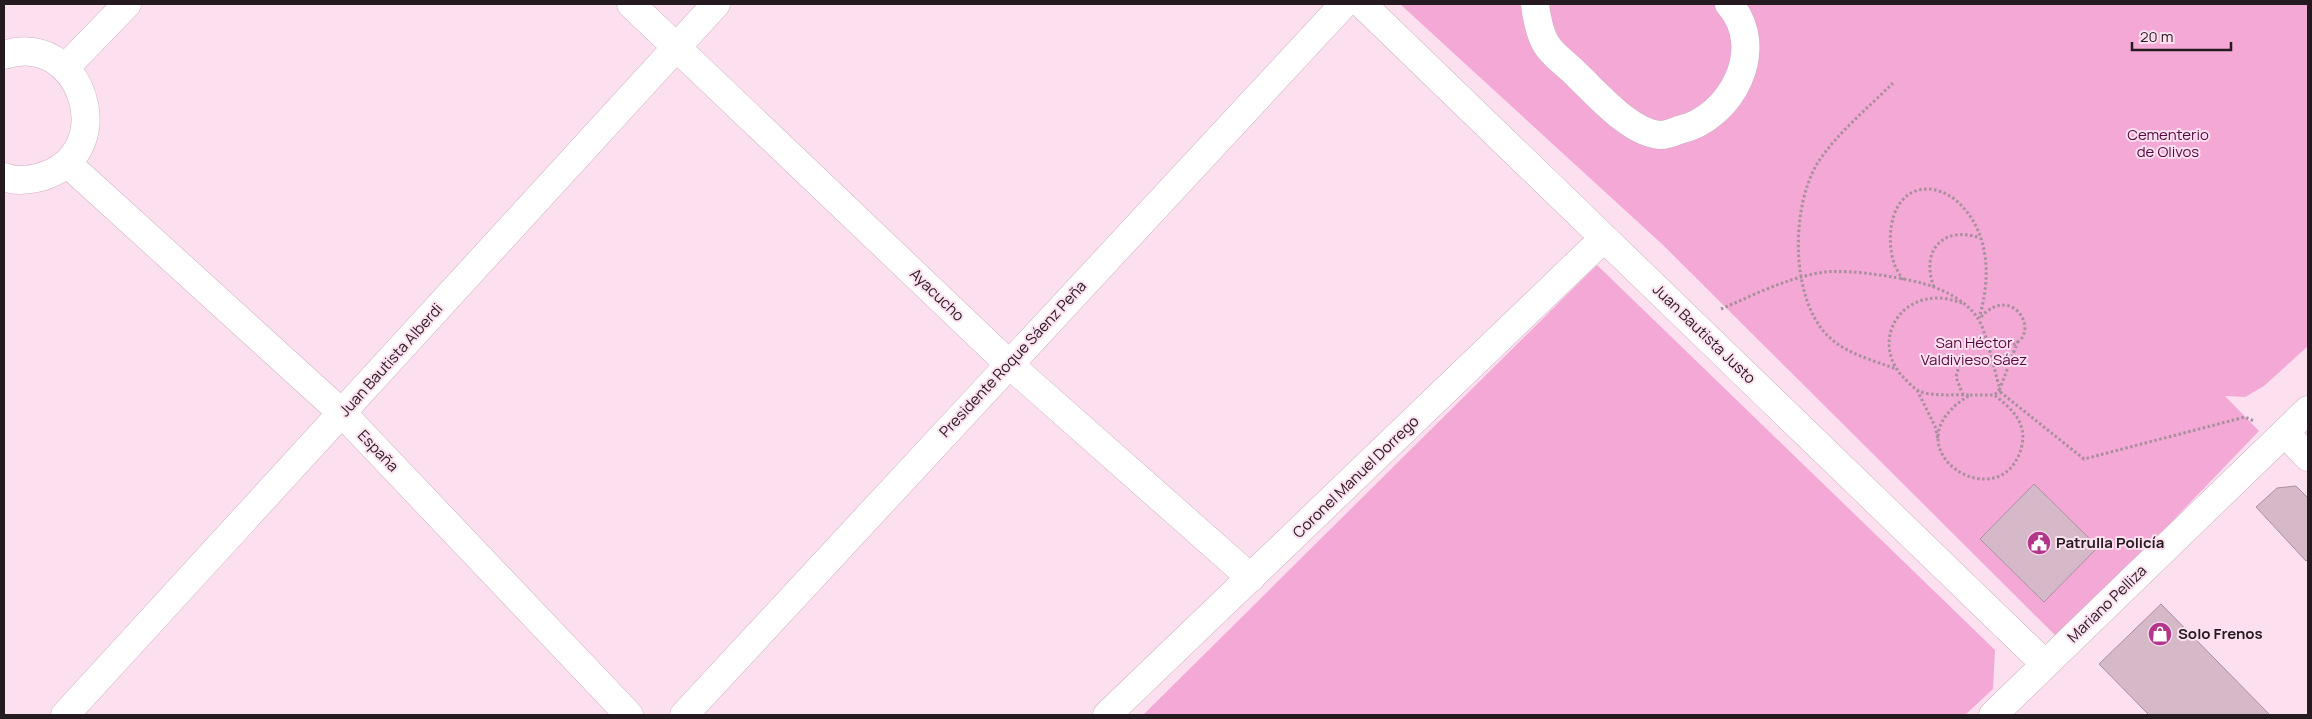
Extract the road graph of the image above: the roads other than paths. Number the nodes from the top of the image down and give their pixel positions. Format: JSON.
{"nodes":[{"id":1,"x":127,"y":4,"type":"edge"},
{"id":2,"x":630,"y":4,"type":"edge"},
{"id":3,"x":716,"y":4,"type":"edge"},
{"id":4,"x":1344,"y":4,"type":"edge"},
{"id":5,"x":1362,"y":4,"type":"edge"},
{"id":6,"x":1535,"y":4,"type":"edge"},
{"id":7,"x":1729,"y":4,"type":"edge"},
{"id":8,"x":676,"y":47,"type":"junction"},
{"id":9,"x":4,"y":55,"type":"edge"},
{"id":10,"x":65,"y":68,"type":"junction"},
{"id":11,"x":67,"y":163,"type":"junction"},
{"id":12,"x":4,"y":177,"type":"edge"},
{"id":13,"x":1604,"y":238,"type":"junction"},
{"id":14,"x":1009,"y":364,"type":"junction"},
{"id":15,"x":2308,"y":410,"type":"edge"},
{"id":16,"x":343,"y":414,"type":"junction"},
{"id":17,"x":2285,"y":433,"type":"junction"},
{"id":18,"x":2308,"y":457,"type":"edge"},
{"id":19,"x":1251,"y":578,"type":"junction"},
{"id":20,"x":2045,"y":664,"type":"junction"},
{"id":21,"x":65,"y":715,"type":"edge"},
{"id":22,"x":629,"y":715,"type":"edge"},
{"id":23,"x":684,"y":715,"type":"edge"},
{"id":24,"x":1108,"y":715,"type":"edge"},
{"id":25,"x":1993,"y":715,"type":"edge"}],
"edges":[{"from":1,"to":10,"type":"street"},
{"from":2,"to":8,"type":"street","name":"Ayacucho"},
{"from":3,"to":8,"type":"street","name":"Juan Bautista Alberdi"},
{"from":4,"to":14,"type":"street","name":"Presidente Roque Sáenz Peña"},
{"from":5,"to":13,"type":"street","name":"Juan Bautista Justo"},
{"from":6,"to":7,"type":"street"},
{"from":8,"to":14,"type":"street","name":"Ayacucho"},
{"from":8,"to":16,"type":"street","name":"Juan Bautista Alberdi"},
{"from":9,"to":10,"type":"street"},
{"from":10,"to":11,"type":"street"},
{"from":11,"to":12,"type":"street"},
{"from":11,"to":16,"type":"street","name":"España"},
{"from":13,"to":19,"type":"street","name":"Coronel Manuel Dorrego"},
{"from":13,"to":20,"type":"street","name":"Juan Bautista Justo"},
{"from":14,"to":19,"type":"street","name":"Ayacucho"},
{"from":14,"to":23,"type":"street","name":"Presidente Roque Sáenz Peña"},
{"from":15,"to":17,"type":"street","name":"Mariano Pelliza"},
{"from":16,"to":21,"type":"street","name":"Juan Bautista Alberdi"},
{"from":16,"to":22,"type":"street","name":"España"},
{"from":17,"to":18,"type":"street"},
{"from":17,"to":20,"type":"street","name":"Mariano Pelliza"},
{"from":19,"to":24,"type":"street","name":"Coronel Manuel Dorrego"},
{"from":20,"to":25,"type":"street","name":"Mariano Pelliza"}]}
